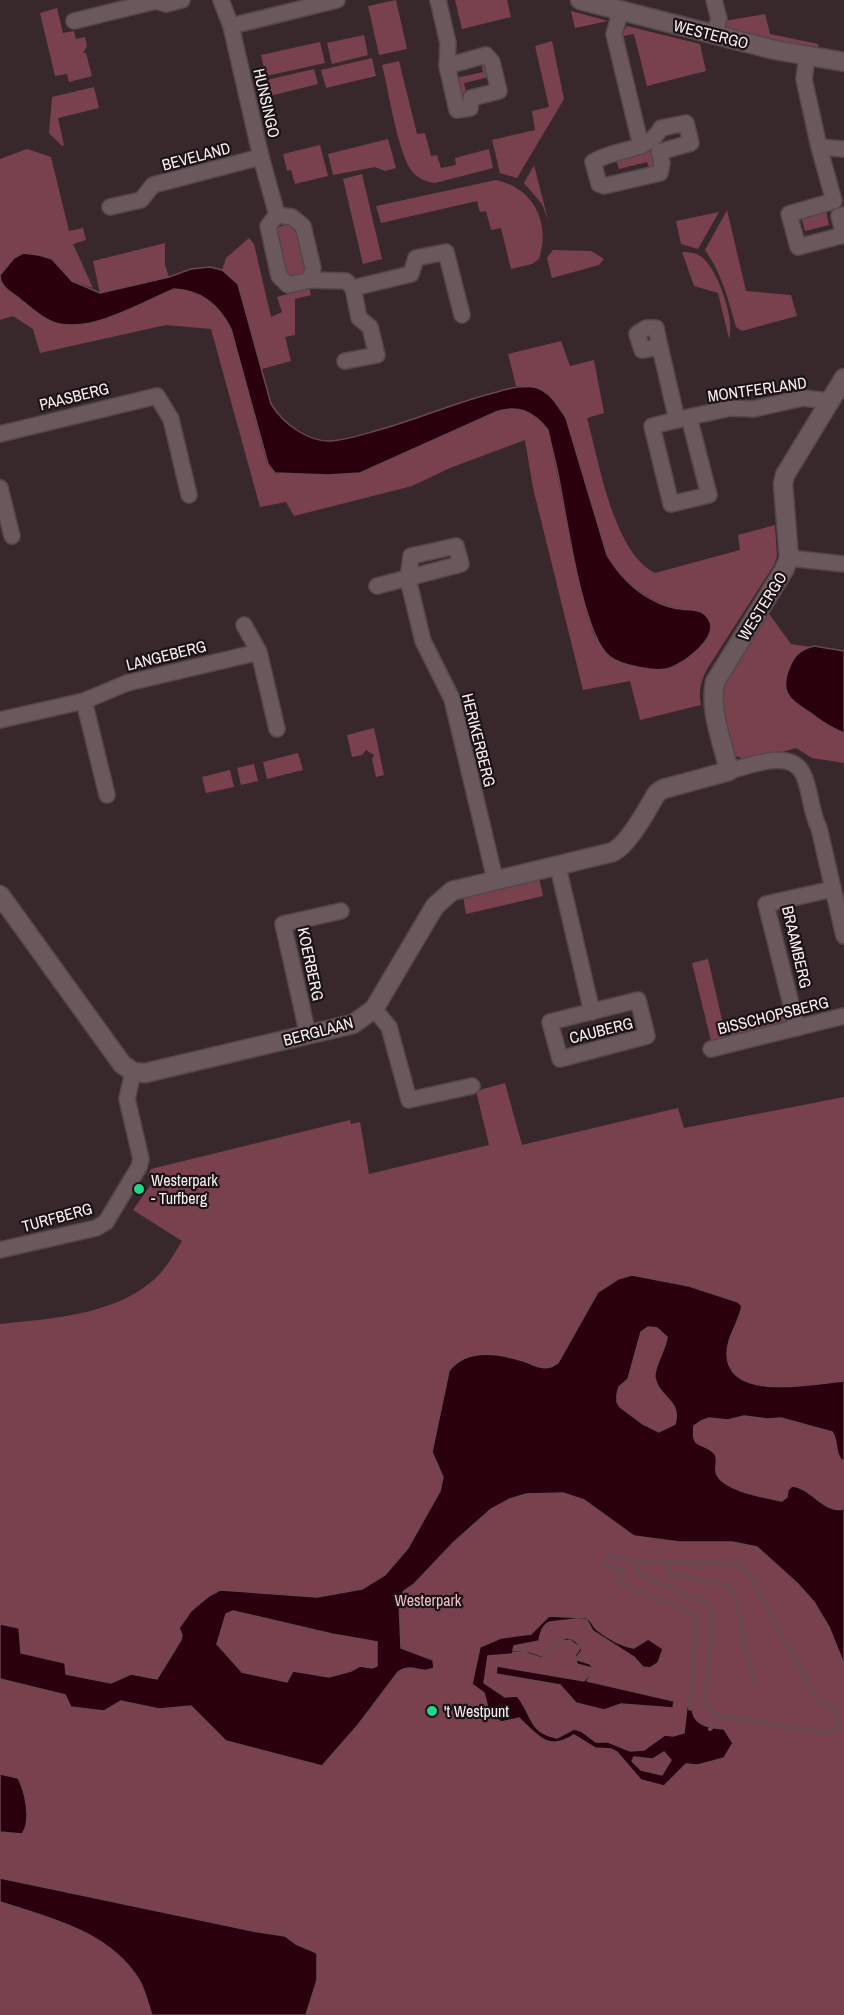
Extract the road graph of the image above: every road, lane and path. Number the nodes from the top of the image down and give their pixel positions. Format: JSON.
{"nodes":[{"id":1,"x":182,"y":0,"type":"edge"},
{"id":2,"x":221,"y":0,"type":"edge"},
{"id":3,"x":338,"y":0,"type":"edge"},
{"id":4,"x":438,"y":0,"type":"edge"},
{"id":5,"x":580,"y":0,"type":"edge"},
{"id":6,"x":714,"y":0,"type":"edge"},
{"id":7,"x":621,"y":10,"type":"junction"},
{"id":8,"x":74,"y":21,"type":"dead end"},
{"id":9,"x":231,"y":26,"type":"junction"},
{"id":10,"x":714,"y":35,"type":"junction"},
{"id":11,"x":807,"y":56,"type":"junction"},
{"id":12,"x":844,"y":62,"type":"edge"},
{"id":13,"x":447,"y":66,"type":"dead end"},
{"id":14,"x":652,"y":146,"type":"dead end"},
{"id":15,"x":819,"y":147,"type":"junction"},
{"id":16,"x":844,"y":149,"type":"edge"},
{"id":17,"x":261,"y":157,"type":"junction"},
{"id":18,"x":111,"y":207,"type":"dead end"},
{"id":19,"x":839,"y":211,"type":"edge"},
{"id":20,"x":277,"y":215,"type":"junction"},
{"id":21,"x":310,"y":280,"type":"junction"},
{"id":22,"x":353,"y":288,"type":"junction"},
{"id":23,"x":462,"y":315,"type":"dead end"},
{"id":24,"x":660,"y":347,"type":"dead end"},
{"id":25,"x":345,"y":361,"type":"dead end"},
{"id":26,"x":844,"y":378,"type":"edge"},
{"id":27,"x":830,"y":401,"type":"junction"},
{"id":28,"x":683,"y":418,"type":"junction"},
{"id":29,"x":0,"y":434,"type":"edge"},
{"id":30,"x":0,"y":488,"type":"edge"},
{"id":31,"x":189,"y":495,"type":"dead end"},
{"id":32,"x":12,"y":536,"type":"dead end"},
{"id":33,"x":789,"y":558,"type":"junction"},
{"id":34,"x":844,"y":564,"type":"edge"},
{"id":35,"x":377,"y":586,"type":"dead end"},
{"id":36,"x":244,"y":625,"type":"dead end"},
{"id":37,"x":259,"y":652,"type":"junction"},
{"id":38,"x":84,"y":701,"type":"junction"},
{"id":39,"x":0,"y":720,"type":"edge"},
{"id":40,"x":277,"y":729,"type":"dead end"},
{"id":41,"x":729,"y":771,"type":"junction"},
{"id":42,"x":107,"y":795,"type":"dead end"},
{"id":43,"x":558,"y":867,"type":"junction"},
{"id":44,"x":495,"y":879,"type":"junction"},
{"id":45,"x":833,"y":889,"type":"junction"},
{"id":46,"x":0,"y":895,"type":"edge"},
{"id":47,"x":341,"y":911,"type":"dead end"},
{"id":48,"x":844,"y":936,"type":"edge"},
{"id":49,"x":374,"y":1009,"type":"junction"},
{"id":50,"x":592,"y":1012,"type":"junction"},
{"id":51,"x":844,"y":1016,"type":"edge"},
{"id":52,"x":797,"y":1028,"type":"junction"},
{"id":53,"x":308,"y":1035,"type":"junction"},
{"id":54,"x":711,"y":1049,"type":"dead end"},
{"id":55,"x":133,"y":1071,"type":"junction"},
{"id":56,"x":472,"y":1086,"type":"dead end"},
{"id":57,"x":0,"y":1250,"type":"edge"}],
"edges":[{"from":1,"to":8,"type":"street"},
{"from":2,"to":9,"type":"street","name":"HUNSINGO"},
{"from":3,"to":9,"type":"street"},
{"from":4,"to":13,"type":"street"},
{"from":5,"to":7,"type":"street","name":"WESTERGO"},
{"from":6,"to":10,"type":"street"},
{"from":7,"to":10,"type":"street","name":"WESTERGO"},
{"from":7,"to":14,"type":"street"},
{"from":9,"to":17,"type":"street","name":"HUNSINGO"},
{"from":10,"to":11,"type":"street","name":"WESTERGO"},
{"from":11,"to":12,"type":"street","name":"WESTERGO"},
{"from":11,"to":15,"type":"street"},
{"from":15,"to":16,"type":"street"},
{"from":15,"to":19,"type":"street"},
{"from":17,"to":18,"type":"street","name":"BEVELAND"},
{"from":17,"to":20,"type":"street","name":"HUNSINGO"},
{"from":20,"to":21,"type":"street"},
{"from":20,"to":21,"type":"street","name":"HUNSINGO"},
{"from":21,"to":22,"type":"street"},
{"from":22,"to":23,"type":"street"},
{"from":22,"to":25,"type":"street"},
{"from":24,"to":28,"type":"street","name":"MONTFERLAND"},
{"from":26,"to":27,"type":"street","name":"WESTERGO"},
{"from":27,"to":28,"type":"street","name":"MONTFERLAND"},
{"from":27,"to":33,"type":"street","name":"WESTERGO"},
{"from":28,"to":28,"type":"street","name":"MONTFERLAND"},
{"from":29,"to":31,"type":"street","name":"PAASBERG"},
{"from":30,"to":32,"type":"street"},
{"from":33,"to":34,"type":"street"},
{"from":33,"to":41,"type":"street","name":"WESTERGO"},
{"from":35,"to":44,"type":"street","name":"HERIKERBERG"},
{"from":36,"to":37,"type":"street"},
{"from":37,"to":38,"type":"street","name":"LANGEBERG"},
{"from":37,"to":40,"type":"street"},
{"from":38,"to":39,"type":"street","name":"LANGEBERG"},
{"from":38,"to":42,"type":"street"},
{"from":41,"to":43,"type":"street","name":"BERGLAAN"},
{"from":41,"to":45,"type":"street"},
{"from":43,"to":44,"type":"street","name":"BERGLAAN"},
{"from":43,"to":50,"type":"street","name":"CAUBERG"},
{"from":44,"to":49,"type":"street","name":"BERGLAAN"},
{"from":45,"to":48,"type":"street"},
{"from":45,"to":52,"type":"street","name":"BRAAMBERG"},
{"from":46,"to":55,"type":"street"},
{"from":47,"to":53,"type":"street","name":"KOERBERG"},
{"from":49,"to":53,"type":"street","name":"BERGLAAN"},
{"from":49,"to":56,"type":"street"},
{"from":50,"to":50,"type":"street","name":"CAUBERG"},
{"from":51,"to":52,"type":"street","name":"BISSCHOPSBERG"},
{"from":52,"to":54,"type":"street","name":"BISSCHOPSBERG"},
{"from":53,"to":55,"type":"street","name":"BERGLAAN"},
{"from":55,"to":57,"type":"street","name":"TURFBERG"}]}
